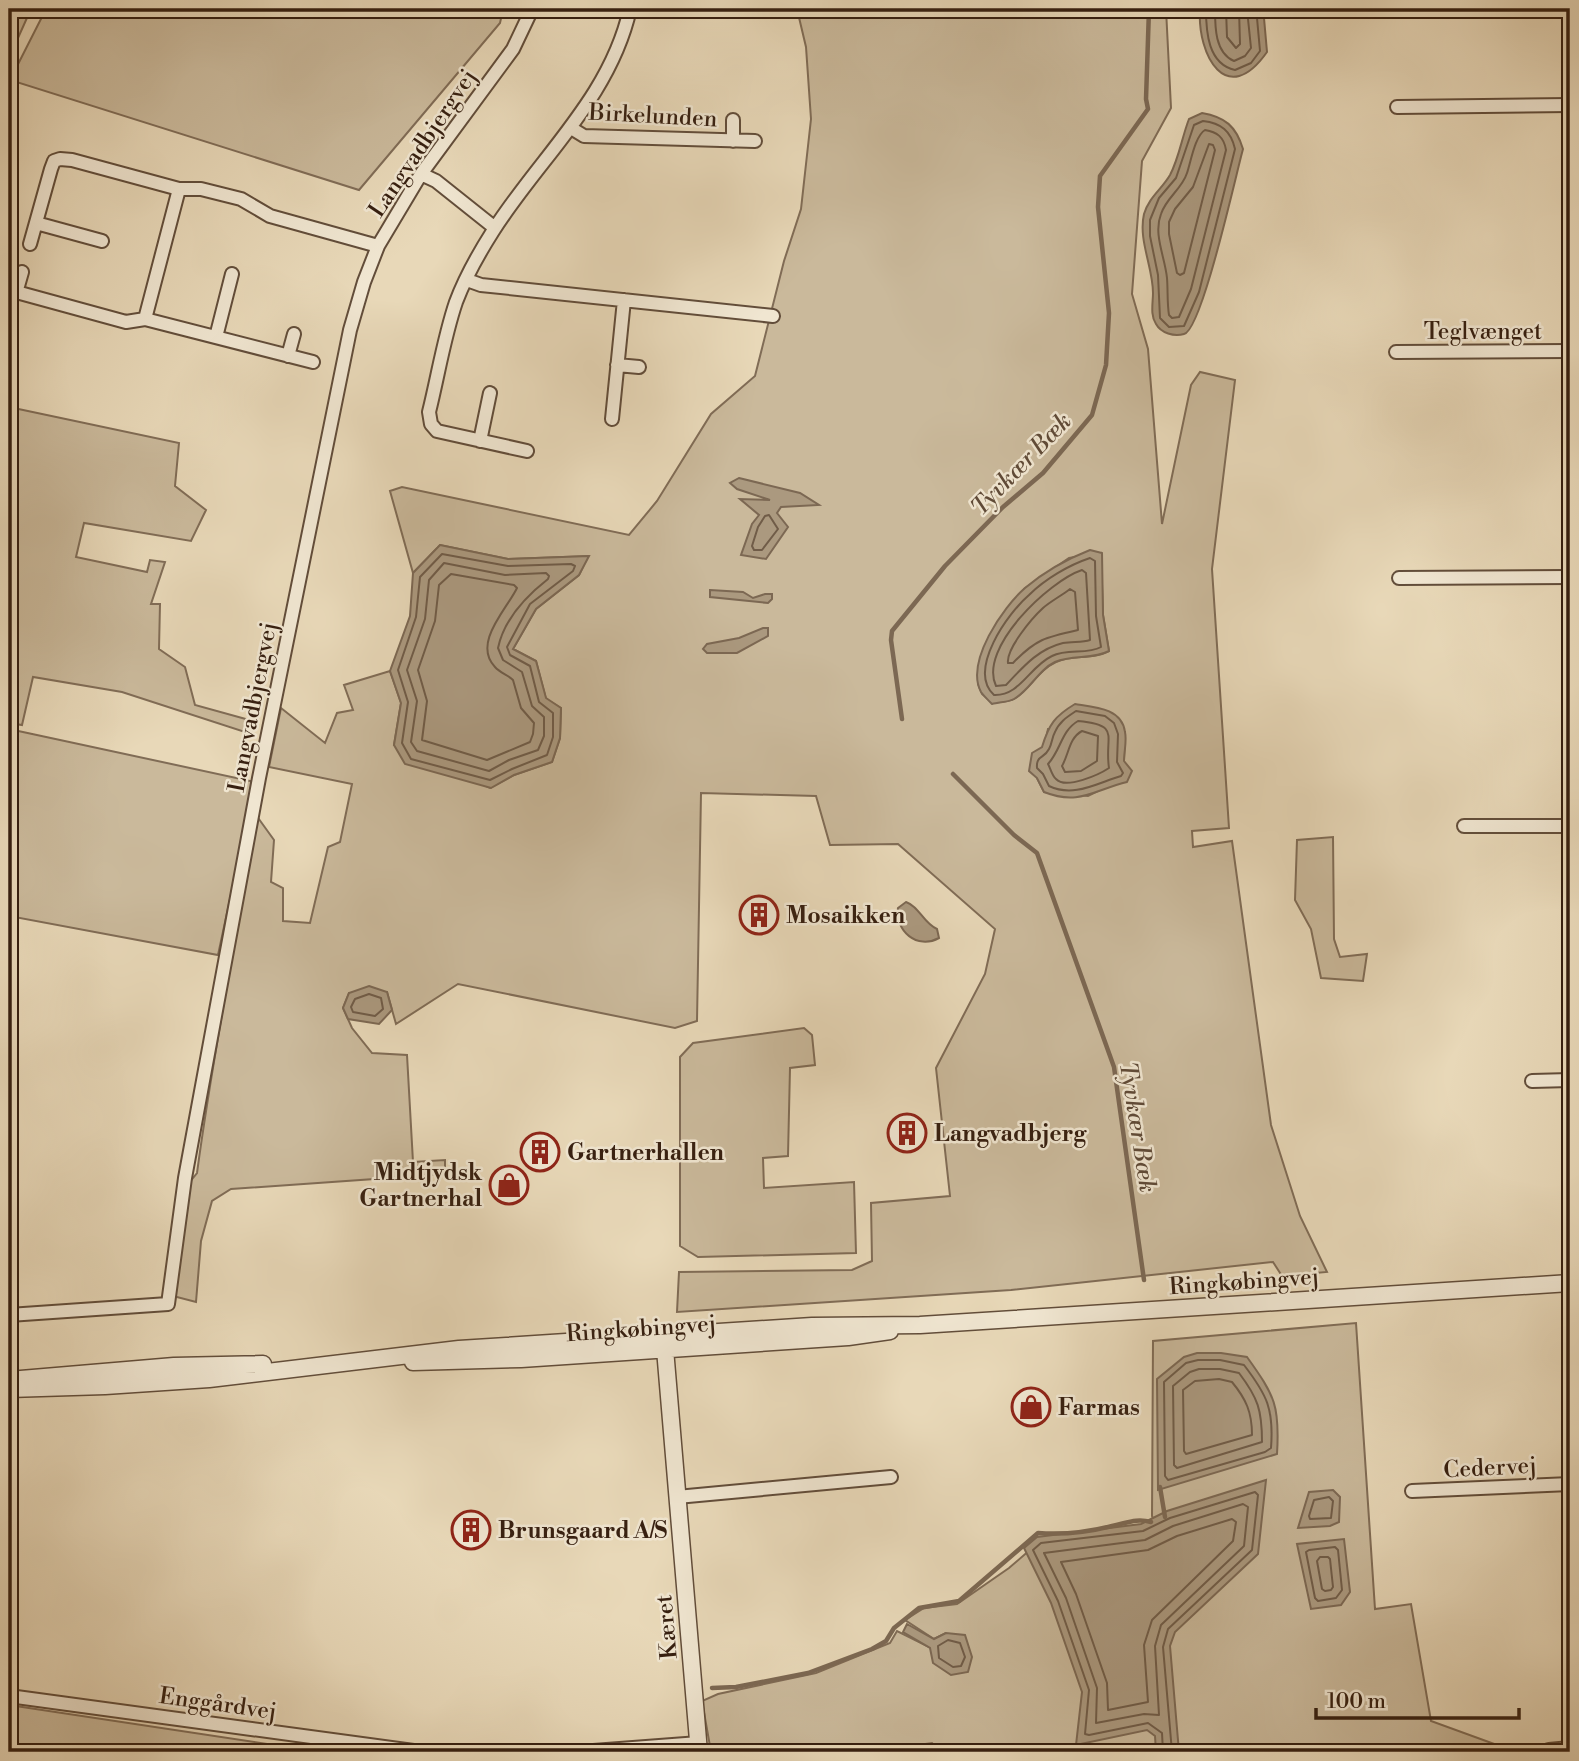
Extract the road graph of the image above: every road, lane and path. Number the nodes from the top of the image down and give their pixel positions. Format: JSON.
{"nodes":[{"id":1,"x":532,"y":9,"type":"edge"},
{"id":2,"x":630,"y":9,"type":"edge"},
{"id":3,"x":1570,"y":106,"type":"edge"},
{"id":4,"x":1397,"y":107,"type":"dead end"},
{"id":5,"x":733,"y":120,"type":"dead end"},
{"id":6,"x":571,"y":128,"type":"junction"},
{"id":7,"x":733,"y":141,"type":"junction"},
{"id":8,"x":755,"y":141,"type":"dead end"},
{"id":9,"x":421,"y":174,"type":"junction"},
{"id":10,"x":179,"y":189,"type":"junction"},
{"id":11,"x":36,"y":223,"type":"junction"},
{"id":12,"x":495,"y":228,"type":"junction"},
{"id":13,"x":102,"y":241,"type":"dead end"},
{"id":14,"x":30,"y":244,"type":"dead end"},
{"id":15,"x":378,"y":246,"type":"junction"},
{"id":16,"x":22,"y":272,"type":"dead end"},
{"id":17,"x":232,"y":274,"type":"dead end"},
{"id":18,"x":467,"y":280,"type":"junction"},
{"id":19,"x":13,"y":292,"type":"edge"},
{"id":20,"x":624,"y":300,"type":"junction"},
{"id":21,"x":774,"y":316,"type":"dead end"},
{"id":22,"x":145,"y":319,"type":"junction"},
{"id":23,"x":294,"y":334,"type":"dead end"},
{"id":24,"x":216,"y":337,"type":"junction"},
{"id":25,"x":1570,"y":351,"type":"edge"},
{"id":26,"x":1396,"y":352,"type":"dead end"},
{"id":27,"x":288,"y":356,"type":"junction"},
{"id":28,"x":313,"y":362,"type":"dead end"},
{"id":29,"x":617,"y":365,"type":"junction"},
{"id":30,"x":639,"y":367,"type":"dead end"},
{"id":31,"x":490,"y":393,"type":"dead end"},
{"id":32,"x":612,"y":419,"type":"dead end"},
{"id":33,"x":480,"y":441,"type":"junction"},
{"id":34,"x":527,"y":451,"type":"dead end"},
{"id":35,"x":1570,"y":577,"type":"edge"},
{"id":36,"x":1399,"y":579,"type":"dead end"},
{"id":37,"x":1570,"y":825,"type":"edge"},
{"id":38,"x":1464,"y":826,"type":"dead end"},
{"id":39,"x":1570,"y":1080,"type":"edge"},
{"id":40,"x":1532,"y":1081,"type":"dead end"},
{"id":41,"x":1570,"y":1283,"type":"edge"},
{"id":42,"x":9,"y":1315,"type":"edge"},
{"id":43,"x":920,"y":1325,"type":"junction"},
{"id":44,"x":665,"y":1349,"type":"junction"},
{"id":45,"x":365,"y":1362,"type":"junction"},
{"id":46,"x":318,"y":1365,"type":"junction"},
{"id":47,"x":9,"y":1380,"type":"edge"},
{"id":48,"x":9,"y":1389,"type":"edge"},
{"id":49,"x":891,"y":1477,"type":"dead end"},
{"id":50,"x":1570,"y":1484,"type":"edge"},
{"id":51,"x":1412,"y":1491,"type":"dead end"},
{"id":52,"x":677,"y":1497,"type":"junction"},
{"id":53,"x":9,"y":1696,"type":"edge"},
{"id":54,"x":699,"y":1747,"type":"edge"},
{"id":55,"x":1570,"y":1748,"type":"edge"},
{"id":56,"x":1549,"y":1750,"type":"dead end"},
{"id":57,"x":421,"y":1752,"type":"edge"},
{"id":58,"x":580,"y":1752,"type":"edge"}],
"edges":[{"from":1,"to":9,"type":"street","name":"Langvadbjergvej"},
{"from":2,"to":6,"type":"street","name":"Birkelunden"},
{"from":3,"to":4,"type":"street"},
{"from":5,"to":7,"type":"street","name":"Birkelunden"},
{"from":6,"to":7,"type":"street","name":"Birkelunden"},
{"from":6,"to":12,"type":"street","name":"Birkelunden"},
{"from":7,"to":8,"type":"street","name":"Birkelunden"},
{"from":9,"to":12,"type":"street"},
{"from":9,"to":15,"type":"street","name":"Langvadbjergvej"},
{"from":10,"to":11,"type":"street"},
{"from":10,"to":15,"type":"street"},
{"from":10,"to":22,"type":"street"},
{"from":11,"to":13,"type":"street"},
{"from":11,"to":14,"type":"street"},
{"from":12,"to":18,"type":"street","name":"Birkelunden"},
{"from":15,"to":42,"type":"street","name":"Langvadbjergvej"},
{"from":16,"to":19,"type":"street"},
{"from":17,"to":24,"type":"street"},
{"from":18,"to":20,"type":"street"},
{"from":18,"to":33,"type":"street","name":"Birkelunden"},
{"from":19,"to":22,"type":"street"},
{"from":20,"to":21,"type":"street"},
{"from":20,"to":29,"type":"street"},
{"from":22,"to":24,"type":"street"},
{"from":23,"to":27,"type":"street"},
{"from":24,"to":27,"type":"street"},
{"from":25,"to":26,"type":"street","name":"Teglvænget"},
{"from":27,"to":28,"type":"street"},
{"from":29,"to":30,"type":"street"},
{"from":29,"to":32,"type":"street"},
{"from":31,"to":33,"type":"street"},
{"from":33,"to":34,"type":"street","name":"Birkelunden"},
{"from":35,"to":36,"type":"street"},
{"from":37,"to":38,"type":"street"},
{"from":39,"to":40,"type":"street"},
{"from":41,"to":43,"type":"street","name":"Ringkøbingvej"},
{"from":43,"to":44,"type":"street","name":"Ringkøbingvej"},
{"from":43,"to":45,"type":"street","name":"Ringkøbingvej"},
{"from":44,"to":45,"type":"street","name":"Ringkøbingvej"},
{"from":44,"to":52,"type":"street","name":"Kæret"},
{"from":45,"to":46,"type":"street","name":"Ringkøbingvej"},
{"from":46,"to":47,"type":"street","name":"Ringkøbingvej"},
{"from":46,"to":48,"type":"street","name":"Ringkøbingvej"},
{"from":49,"to":52,"type":"street"},
{"from":50,"to":51,"type":"street","name":"Cedervej"},
{"from":52,"to":54,"type":"street","name":"Kæret"},
{"from":53,"to":57,"type":"street","name":"Enggårdvej"},
{"from":54,"to":58,"type":"street"},
{"from":55,"to":56,"type":"street"}]}
